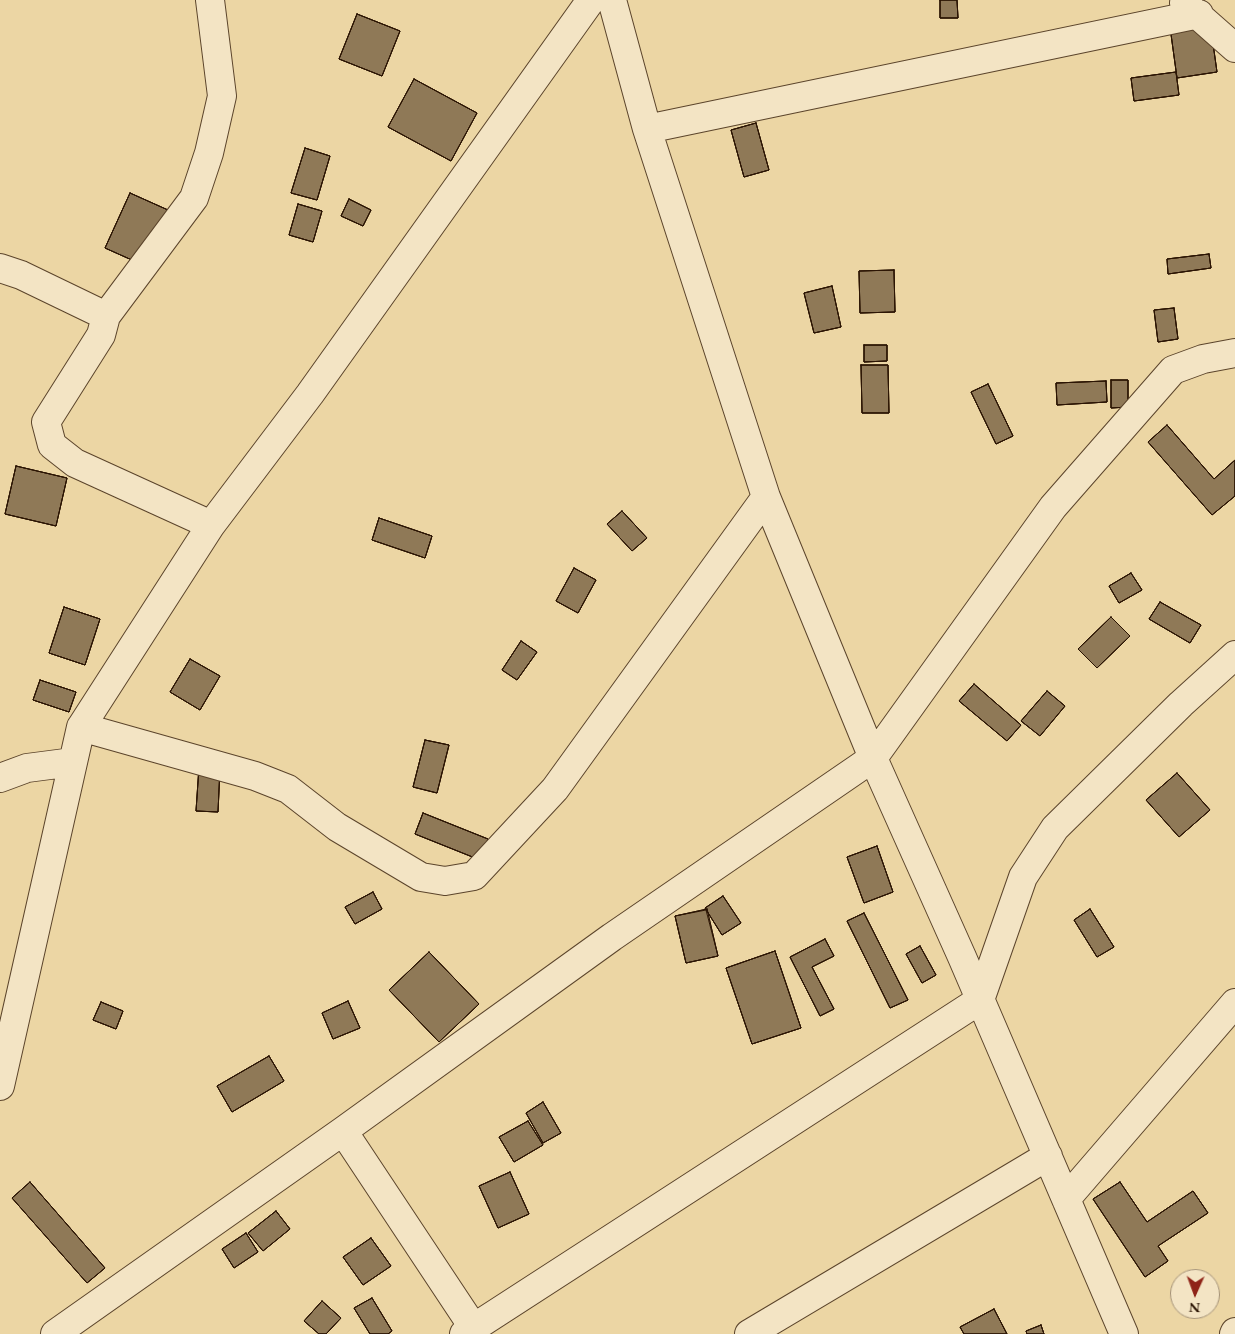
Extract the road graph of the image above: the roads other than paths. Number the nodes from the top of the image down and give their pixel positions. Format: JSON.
{"nodes":[{"id":1,"x":210,"y":0,"type":"edge"},
{"id":2,"x":591,"y":0,"type":"edge"},
{"id":3,"x":612,"y":0,"type":"edge"},
{"id":4,"x":1190,"y":7,"type":"edge"},
{"id":5,"x":1235,"y":48,"type":"edge"},
{"id":6,"x":647,"y":129,"type":"junction"},
{"id":7,"x":0,"y":268,"type":"edge"},
{"id":8,"x":106,"y":316,"type":"junction"},
{"id":9,"x":1235,"y":353,"type":"edge"},
{"id":10,"x":766,"y":496,"type":"junction"},
{"id":11,"x":211,"y":526,"type":"junction"},
{"id":12,"x":1235,"y":655,"type":"edge"},
{"id":13,"x":81,"y":727,"type":"junction"},
{"id":14,"x":873,"y":758,"type":"junction"},
{"id":15,"x":73,"y":762,"type":"junction"},
{"id":16,"x":0,"y":778,"type":"edge"},
{"id":17,"x":980,"y":1000,"type":"junction"},
{"id":18,"x":1235,"y":1002,"type":"edge"},
{"id":19,"x":0,"y":1086,"type":"edge"},
{"id":20,"x":343,"y":1131,"type":"junction"},
{"id":21,"x":1048,"y":1156,"type":"junction"},
{"id":22,"x":1066,"y":1198,"type":"junction"},
{"id":23,"x":469,"y":1331,"type":"edge"},
{"id":24,"x":55,"y":1334,"type":"edge"},
{"id":25,"x":748,"y":1334,"type":"edge"},
{"id":26,"x":1124,"y":1334,"type":"edge"}],
"edges":[{"from":1,"to":8,"type":"street"},
{"from":2,"to":11,"type":"street"},
{"from":3,"to":6,"type":"street"},
{"from":4,"to":5,"type":"street"},
{"from":4,"to":6,"type":"street"},
{"from":6,"to":10,"type":"street"},
{"from":7,"to":8,"type":"street"},
{"from":8,"to":11,"type":"street"},
{"from":9,"to":14,"type":"street"},
{"from":10,"to":13,"type":"street"},
{"from":10,"to":14,"type":"street"},
{"from":11,"to":13,"type":"street"},
{"from":12,"to":17,"type":"street"},
{"from":13,"to":15,"type":"street"},
{"from":14,"to":17,"type":"street"},
{"from":14,"to":20,"type":"street"},
{"from":15,"to":16,"type":"street"},
{"from":15,"to":19,"type":"street"},
{"from":17,"to":21,"type":"street"},
{"from":17,"to":23,"type":"street"},
{"from":18,"to":22,"type":"street"},
{"from":20,"to":23,"type":"street"},
{"from":20,"to":24,"type":"street"},
{"from":21,"to":22,"type":"street"},
{"from":21,"to":25,"type":"street"},
{"from":22,"to":26,"type":"street"}]}
